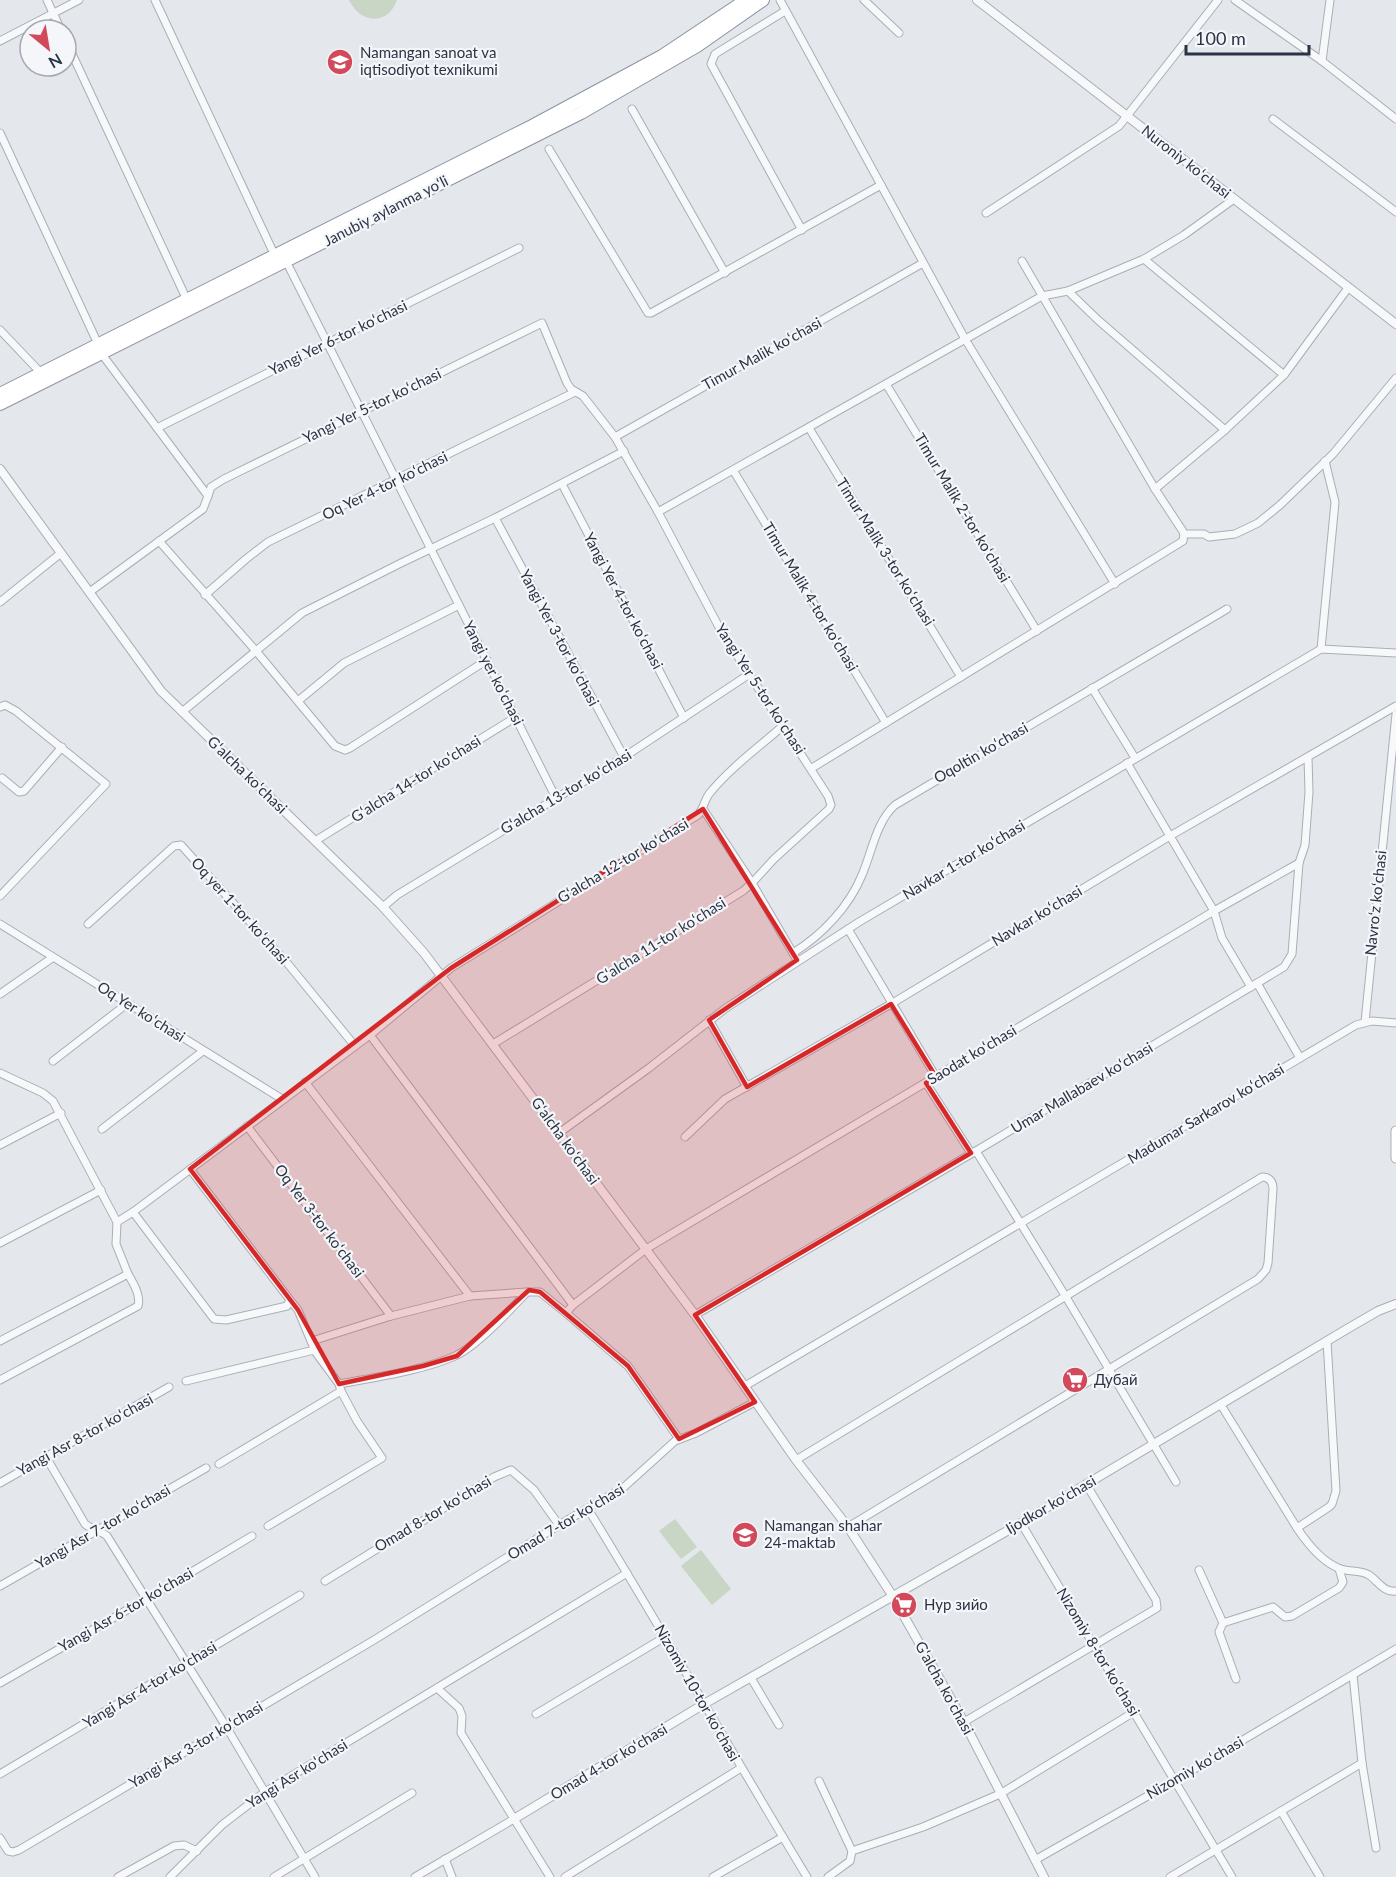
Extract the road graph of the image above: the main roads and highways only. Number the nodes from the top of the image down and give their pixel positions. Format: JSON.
{"nodes":[{"id":1,"x":746,"y":0,"type":"edge"},
{"id":2,"x":762,"y":0,"type":"edge"},
{"id":3,"x":281,"y":258,"type":"junction"},
{"id":4,"x":100,"y":349,"type":"junction"},
{"id":5,"x":0,"y":394,"type":"edge"},
{"id":6,"x":0,"y":404,"type":"edge"},
{"id":7,"x":1396,"y":1131,"type":"edge"},
{"id":8,"x":1396,"y":1158,"type":"edge"}],
"edges":[{"from":1,"to":3,"type":"highway","name":"Janubiy aylanma yoʻli"},
{"from":2,"to":3,"type":"highway","name":"Janubiy aylanma yoʻli"},
{"from":3,"to":4,"type":"highway","name":"Janubiy aylanma yoʻli"},
{"from":3,"to":4,"type":"highway","name":"Janubiy aylanma yoʻli"},
{"from":4,"to":5,"type":"highway","name":"Janubiy aylanma yoʻli"},
{"from":4,"to":6,"type":"highway","name":"Janubiy aylanma yoʻli"},
{"from":7,"to":8,"type":"main road"}]}
